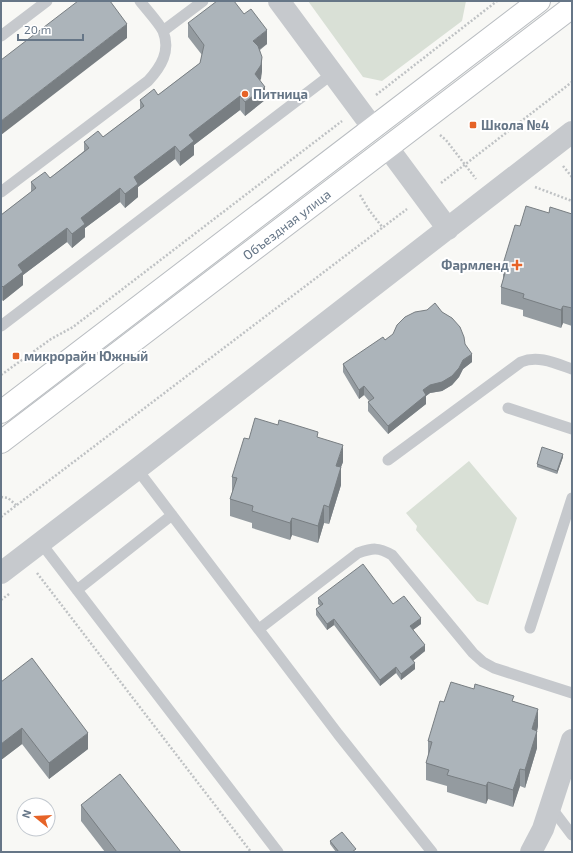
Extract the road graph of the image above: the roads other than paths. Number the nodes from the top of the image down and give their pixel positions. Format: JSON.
{"nodes":[{"id":1,"x":47,"y":1,"type":"edge"},
{"id":2,"x":140,"y":1,"type":"edge"},
{"id":3,"x":203,"y":1,"type":"edge"},
{"id":4,"x":279,"y":1,"type":"edge"},
{"id":5,"x":539,"y":1,"type":"edge"},
{"id":6,"x":572,"y":7,"type":"edge"},
{"id":7,"x":162,"y":31,"type":"junction"},
{"id":8,"x":1,"y":36,"type":"edge"},
{"id":9,"x":332,"y":74,"type":"junction"},
{"id":10,"x":373,"y":128,"type":"junction"},
{"id":11,"x":572,"y":132,"type":"edge"},
{"id":12,"x":388,"y":148,"type":"junction"},
{"id":13,"x":1,"y":192,"type":"edge"},
{"id":14,"x":448,"y":228,"type":"junction"},
{"id":15,"x":1,"y":326,"type":"edge"},
{"id":16,"x":572,"y":369,"type":"edge"},
{"id":17,"x":508,"y":408,"type":"dead end"},
{"id":18,"x":1,"y":412,"type":"edge"},
{"id":19,"x":572,"y":429,"type":"edge"},
{"id":20,"x":1,"y":442,"type":"edge"},
{"id":21,"x":388,"y":460,"type":"dead end"},
{"id":22,"x":137,"y":469,"type":"junction"},
{"id":23,"x":572,"y":498,"type":"edge"},
{"id":24,"x":172,"y":515,"type":"junction"},
{"id":25,"x":41,"y":543,"type":"junction"},
{"id":26,"x":1,"y":573,"type":"edge"},
{"id":27,"x":77,"y":590,"type":"junction"},
{"id":28,"x":530,"y":628,"type":"dead end"},
{"id":29,"x":259,"y":629,"type":"junction"},
{"id":30,"x":572,"y":693,"type":"edge"},
{"id":31,"x":572,"y":740,"type":"edge"},
{"id":32,"x":550,"y":806,"type":"junction"},
{"id":33,"x":572,"y":835,"type":"edge"},
{"id":34,"x":278,"y":852,"type":"edge"},
{"id":35,"x":432,"y":852,"type":"edge"},
{"id":36,"x":530,"y":852,"type":"edge"}],
"edges":[{"from":1,"to":8,"type":"lane"},
{"from":2,"to":7,"type":"lane"},
{"from":3,"to":7,"type":"lane"},
{"from":4,"to":9,"type":"street"},
{"from":5,"to":10,"type":"main road","name":"Объездная улица"},
{"from":6,"to":12,"type":"main road","name":"Объездная улица"},
{"from":7,"to":13,"type":"lane"},
{"from":9,"to":10,"type":"street"},
{"from":9,"to":15,"type":"lane"},
{"from":10,"to":12,"type":"main road"},
{"from":10,"to":18,"type":"main road","name":"Объездная улица"},
{"from":11,"to":14,"type":"street"},
{"from":12,"to":14,"type":"street"},
{"from":12,"to":20,"type":"main road","name":"Объездная улица"},
{"from":14,"to":22,"type":"street"},
{"from":16,"to":21,"type":"lane"},
{"from":17,"to":19,"type":"lane"},
{"from":22,"to":24,"type":"lane"},
{"from":22,"to":25,"type":"street"},
{"from":23,"to":28,"type":"lane"},
{"from":24,"to":27,"type":"lane"},
{"from":24,"to":29,"type":"lane"},
{"from":25,"to":26,"type":"street"},
{"from":25,"to":27,"type":"lane"},
{"from":27,"to":34,"type":"lane"},
{"from":29,"to":30,"type":"lane"},
{"from":29,"to":35,"type":"lane"},
{"from":31,"to":32,"type":"street"},
{"from":32,"to":33,"type":"lane"},
{"from":32,"to":36,"type":"street"}]}
